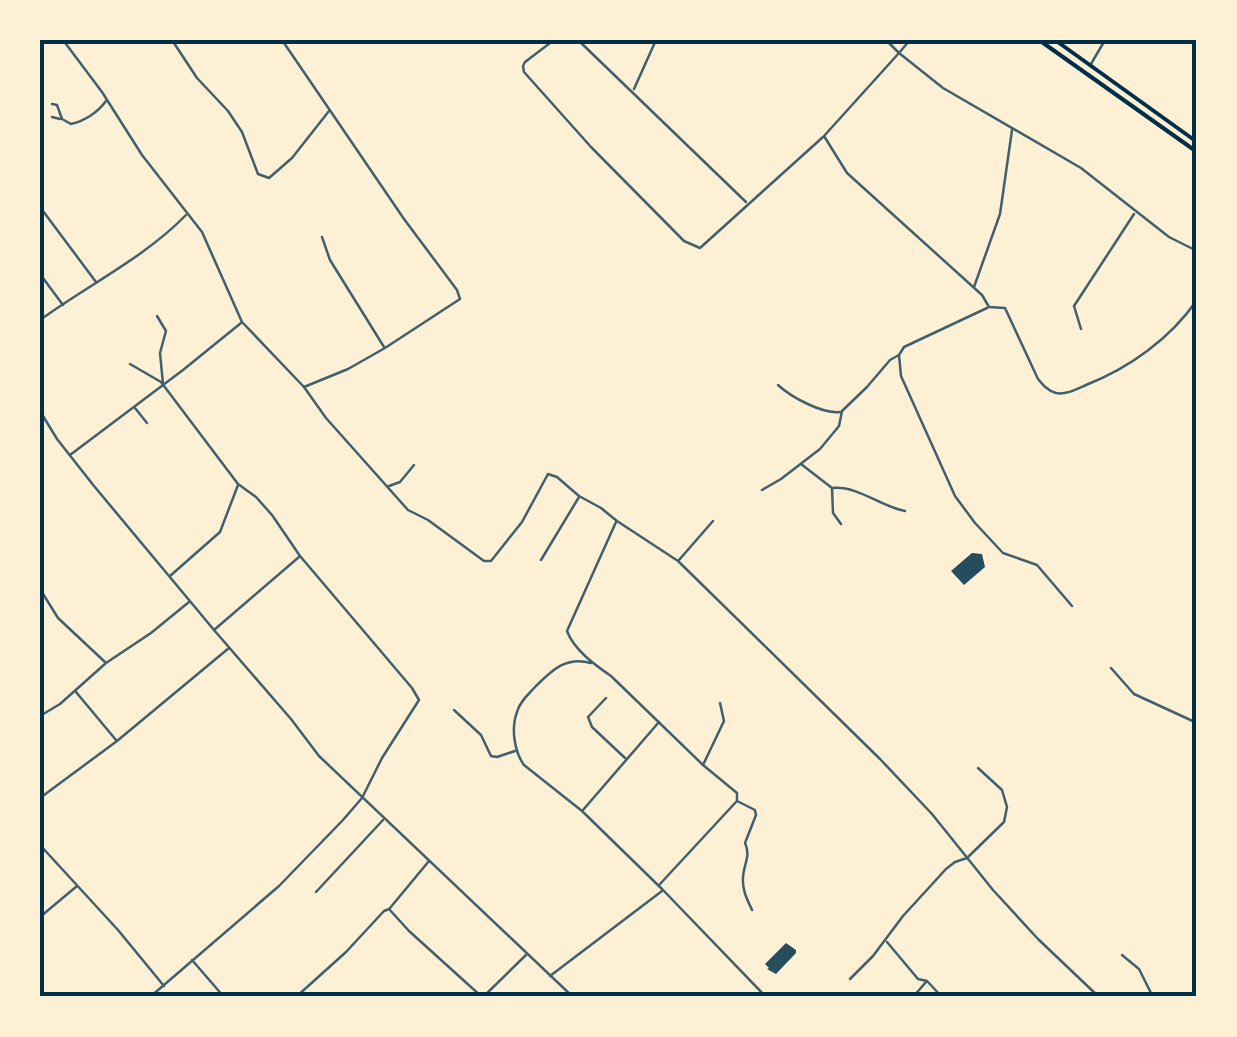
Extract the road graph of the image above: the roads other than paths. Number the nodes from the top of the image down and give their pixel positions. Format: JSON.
{"nodes":[{"id":1,"x":63,"y":40,"type":"edge"},
{"id":2,"x":172,"y":40,"type":"edge"},
{"id":3,"x":282,"y":40,"type":"edge"},
{"id":4,"x":554,"y":40,"type":"edge"},
{"id":5,"x":578,"y":40,"type":"edge"},
{"id":6,"x":656,"y":40,"type":"edge"},
{"id":7,"x":886,"y":40,"type":"edge"},
{"id":8,"x":910,"y":40,"type":"edge"},
{"id":9,"x":1038,"y":40,"type":"edge"},
{"id":10,"x":1055,"y":40,"type":"edge"},
{"id":11,"x":1105,"y":40,"type":"edge"},
{"id":12,"x":899,"y":53,"type":"junction"},
{"id":13,"x":1090,"y":66,"type":"junction"},
{"id":14,"x":633,"y":91,"type":"junction"},
{"id":15,"x":106,"y":99,"type":"junction"},
{"id":16,"x":52,"y":104,"type":"dead end"},
{"id":17,"x":329,"y":110,"type":"junction"},
{"id":18,"x":52,"y":117,"type":"dead end"},
{"id":19,"x":62,"y":120,"type":"junction"},
{"id":20,"x":1012,"y":129,"type":"junction"},
{"id":21,"x":824,"y":136,"type":"junction"},
{"id":22,"x":1197,"y":142,"type":"edge"},
{"id":23,"x":1197,"y":152,"type":"edge"},
{"id":24,"x":748,"y":203,"type":"junction"},
{"id":25,"x":40,"y":208,"type":"edge"},
{"id":26,"x":1135,"y":212,"type":"junction"},
{"id":27,"x":187,"y":214,"type":"junction"},
{"id":28,"x":322,"y":237,"type":"dead end"},
{"id":29,"x":1197,"y":251,"type":"edge"},
{"id":30,"x":40,"y":274,"type":"edge"},
{"id":31,"x":96,"y":283,"type":"junction"},
{"id":32,"x":974,"y":287,"type":"junction"},
{"id":33,"x":1197,"y":300,"type":"edge"},
{"id":34,"x":62,"y":305,"type":"junction"},
{"id":35,"x":988,"y":308,"type":"junction"},
{"id":36,"x":157,"y":316,"type":"dead end"},
{"id":37,"x":40,"y":320,"type":"edge"},
{"id":38,"x":242,"y":322,"type":"junction"},
{"id":39,"x":1081,"y":329,"type":"dead end"},
{"id":40,"x":385,"y":348,"type":"junction"},
{"id":41,"x":899,"y":355,"type":"junction"},
{"id":42,"x":130,"y":364,"type":"dead end"},
{"id":43,"x":778,"y":385,"type":"dead end"},
{"id":44,"x":164,"y":386,"type":"junction"},
{"id":45,"x":304,"y":387,"type":"junction"},
{"id":46,"x":134,"y":407,"type":"junction"},
{"id":47,"x":40,"y":411,"type":"edge"},
{"id":48,"x":842,"y":412,"type":"junction"},
{"id":49,"x":147,"y":423,"type":"dead end"},
{"id":50,"x":70,"y":455,"type":"junction"},
{"id":51,"x":800,"y":463,"type":"junction"},
{"id":52,"x":414,"y":464,"type":"dead end"},
{"id":53,"x":238,"y":484,"type":"junction"},
{"id":54,"x":388,"y":487,"type":"junction"},
{"id":55,"x":832,"y":488,"type":"junction"},
{"id":56,"x":762,"y":490,"type":"dead end"},
{"id":57,"x":579,"y":496,"type":"junction"},
{"id":58,"x":905,"y":511,"type":"dead end"},
{"id":59,"x":713,"y":520,"type":"dead end"},
{"id":60,"x":617,"y":521,"type":"junction"},
{"id":61,"x":841,"y":524,"type":"dead end"},
{"id":62,"x":300,"y":556,"type":"junction"},
{"id":63,"x":540,"y":560,"type":"dead end"},
{"id":64,"x":678,"y":561,"type":"junction"},
{"id":65,"x":170,"y":576,"type":"junction"},
{"id":66,"x":40,"y":589,"type":"edge"},
{"id":67,"x":190,"y":602,"type":"junction"},
{"id":68,"x":1072,"y":606,"type":"dead end"},
{"id":69,"x":214,"y":630,"type":"junction"},
{"id":70,"x":230,"y":647,"type":"junction"},
{"id":71,"x":106,"y":663,"type":"junction"},
{"id":72,"x":594,"y":664,"type":"junction"},
{"id":73,"x":1111,"y":668,"type":"dead end"},
{"id":74,"x":75,"y":691,"type":"junction"},
{"id":75,"x":606,"y":698,"type":"dead end"},
{"id":76,"x":720,"y":703,"type":"dead end"},
{"id":77,"x":454,"y":710,"type":"dead end"},
{"id":78,"x":40,"y":716,"type":"edge"},
{"id":79,"x":658,"y":722,"type":"junction"},
{"id":80,"x":1197,"y":723,"type":"edge"},
{"id":81,"x":117,"y":742,"type":"junction"},
{"id":82,"x":516,"y":750,"type":"junction"},
{"id":83,"x":626,"y":759,"type":"junction"},
{"id":84,"x":703,"y":766,"type":"junction"},
{"id":85,"x":978,"y":768,"type":"dead end"},
{"id":86,"x":40,"y":798,"type":"edge"},
{"id":87,"x":362,"y":798,"type":"junction"},
{"id":88,"x":737,"y":801,"type":"junction"},
{"id":89,"x":582,"y":811,"type":"junction"},
{"id":90,"x":384,"y":818,"type":"junction"},
{"id":91,"x":40,"y":846,"type":"edge"},
{"id":92,"x":967,"y":858,"type":"junction"},
{"id":93,"x":428,"y":861,"type":"junction"},
{"id":94,"x":78,"y":886,"type":"junction"},
{"id":95,"x":658,"y":886,"type":"junction"},
{"id":96,"x":663,"y":890,"type":"junction"},
{"id":97,"x":316,"y":892,"type":"dead end"},
{"id":98,"x":389,"y":909,"type":"junction"},
{"id":99,"x":752,"y":910,"type":"dead end"},
{"id":100,"x":40,"y":917,"type":"edge"},
{"id":101,"x":886,"y":941,"type":"junction"},
{"id":102,"x":527,"y":954,"type":"junction"},
{"id":103,"x":1122,"y":955,"type":"dead end"},
{"id":104,"x":192,"y":960,"type":"junction"},
{"id":105,"x":550,"y":976,"type":"junction"},
{"id":106,"x":850,"y":979,"type":"dead end"},
{"id":107,"x":927,"y":981,"type":"junction"},
{"id":108,"x":164,"y":986,"type":"junction"},
{"id":109,"x":303,"y":991,"type":"junction"},
{"id":110,"x":150,"y":997,"type":"edge"},
{"id":111,"x":224,"y":997,"type":"edge"},
{"id":112,"x":296,"y":997,"type":"edge"},
{"id":113,"x":308,"y":997,"type":"edge"},
{"id":114,"x":483,"y":997,"type":"edge"},
{"id":115,"x":572,"y":997,"type":"edge"},
{"id":116,"x":766,"y":997,"type":"edge"},
{"id":117,"x":912,"y":997,"type":"edge"},
{"id":118,"x":942,"y":997,"type":"edge"},
{"id":119,"x":1099,"y":997,"type":"edge"},
{"id":120,"x":1153,"y":997,"type":"edge"}],
"edges":[{"from":1,"to":15,"type":"street"},
{"from":2,"to":17,"type":"street"},
{"from":3,"to":17,"type":"street"},
{"from":4,"to":24,"type":"street"},
{"from":5,"to":14,"type":"street"},
{"from":6,"to":14,"type":"street"},
{"from":7,"to":12,"type":"street"},
{"from":8,"to":12,"type":"street"},
{"from":9,"to":23,"type":"main road"},
{"from":10,"to":13,"type":"main road"},
{"from":11,"to":13,"type":"street"},
{"from":12,"to":20,"type":"street"},
{"from":12,"to":21,"type":"street"},
{"from":13,"to":22,"type":"main road"},
{"from":14,"to":24,"type":"street"},
{"from":15,"to":19,"type":"street"},
{"from":15,"to":27,"type":"street"},
{"from":16,"to":19,"type":"street"},
{"from":17,"to":40,"type":"street"},
{"from":18,"to":19,"type":"street"},
{"from":20,"to":26,"type":"street"},
{"from":20,"to":32,"type":"street"},
{"from":21,"to":24,"type":"street"},
{"from":21,"to":32,"type":"street"},
{"from":25,"to":31,"type":"street"},
{"from":26,"to":29,"type":"street"},
{"from":26,"to":39,"type":"street"},
{"from":27,"to":31,"type":"street"},
{"from":27,"to":38,"type":"street"},
{"from":28,"to":40,"type":"street"},
{"from":30,"to":34,"type":"street"},
{"from":31,"to":34,"type":"street"},
{"from":32,"to":35,"type":"street"},
{"from":33,"to":35,"type":"street"},
{"from":34,"to":37,"type":"street"},
{"from":35,"to":41,"type":"street"},
{"from":36,"to":44,"type":"street"},
{"from":38,"to":44,"type":"street"},
{"from":38,"to":45,"type":"street"},
{"from":40,"to":45,"type":"street"},
{"from":41,"to":48,"type":"street"},
{"from":41,"to":68,"type":"street"},
{"from":42,"to":44,"type":"street"},
{"from":43,"to":48,"type":"street"},
{"from":44,"to":46,"type":"street"},
{"from":44,"to":53,"type":"street"},
{"from":45,"to":54,"type":"street"},
{"from":46,"to":49,"type":"street"},
{"from":46,"to":50,"type":"street"},
{"from":47,"to":50,"type":"street"},
{"from":48,"to":51,"type":"street"},
{"from":50,"to":65,"type":"street"},
{"from":51,"to":55,"type":"street"},
{"from":51,"to":56,"type":"street"},
{"from":52,"to":54,"type":"street"},
{"from":53,"to":62,"type":"street"},
{"from":53,"to":65,"type":"street"},
{"from":54,"to":57,"type":"street"},
{"from":55,"to":58,"type":"street"},
{"from":55,"to":61,"type":"street"},
{"from":57,"to":60,"type":"street"},
{"from":57,"to":63,"type":"street"},
{"from":59,"to":64,"type":"street"},
{"from":60,"to":64,"type":"street"},
{"from":60,"to":72,"type":"street"},
{"from":62,"to":69,"type":"street"},
{"from":62,"to":87,"type":"street"},
{"from":64,"to":92,"type":"street"},
{"from":65,"to":67,"type":"street"},
{"from":66,"to":71,"type":"street"},
{"from":67,"to":69,"type":"street"},
{"from":67,"to":71,"type":"street"},
{"from":69,"to":70,"type":"street"},
{"from":70,"to":81,"type":"street"},
{"from":70,"to":87,"type":"street"},
{"from":71,"to":74,"type":"street"},
{"from":72,"to":79,"type":"street"},
{"from":72,"to":82,"type":"street"},
{"from":73,"to":80,"type":"street"},
{"from":74,"to":78,"type":"street"},
{"from":74,"to":81,"type":"street"},
{"from":75,"to":83,"type":"street"},
{"from":76,"to":84,"type":"street"},
{"from":77,"to":82,"type":"street"},
{"from":79,"to":83,"type":"street"},
{"from":79,"to":84,"type":"street"},
{"from":81,"to":86,"type":"street"},
{"from":82,"to":89,"type":"street"},
{"from":83,"to":89,"type":"street"},
{"from":84,"to":88,"type":"street"},
{"from":85,"to":92,"type":"street"},
{"from":87,"to":90,"type":"street"},
{"from":87,"to":104,"type":"street"},
{"from":88,"to":95,"type":"street"},
{"from":88,"to":99,"type":"street"},
{"from":89,"to":95,"type":"street"},
{"from":90,"to":93,"type":"street"},
{"from":90,"to":97,"type":"street"},
{"from":91,"to":94,"type":"street"},
{"from":92,"to":101,"type":"street"},
{"from":92,"to":119,"type":"street"},
{"from":93,"to":98,"type":"street"},
{"from":93,"to":102,"type":"street"},
{"from":94,"to":100,"type":"street"},
{"from":94,"to":108,"type":"street"},
{"from":95,"to":96,"type":"street"},
{"from":96,"to":105,"type":"street"},
{"from":96,"to":116,"type":"street"},
{"from":98,"to":109,"type":"street"},
{"from":98,"to":114,"type":"street"},
{"from":101,"to":106,"type":"street"},
{"from":101,"to":107,"type":"street"},
{"from":102,"to":105,"type":"street"},
{"from":102,"to":114,"type":"street"},
{"from":103,"to":120,"type":"street"},
{"from":104,"to":108,"type":"street"},
{"from":104,"to":111,"type":"street"},
{"from":105,"to":115,"type":"street"},
{"from":107,"to":117,"type":"street"},
{"from":107,"to":118,"type":"street"},
{"from":108,"to":110,"type":"street"},
{"from":109,"to":112,"type":"street"},
{"from":109,"to":113,"type":"street"}]}
